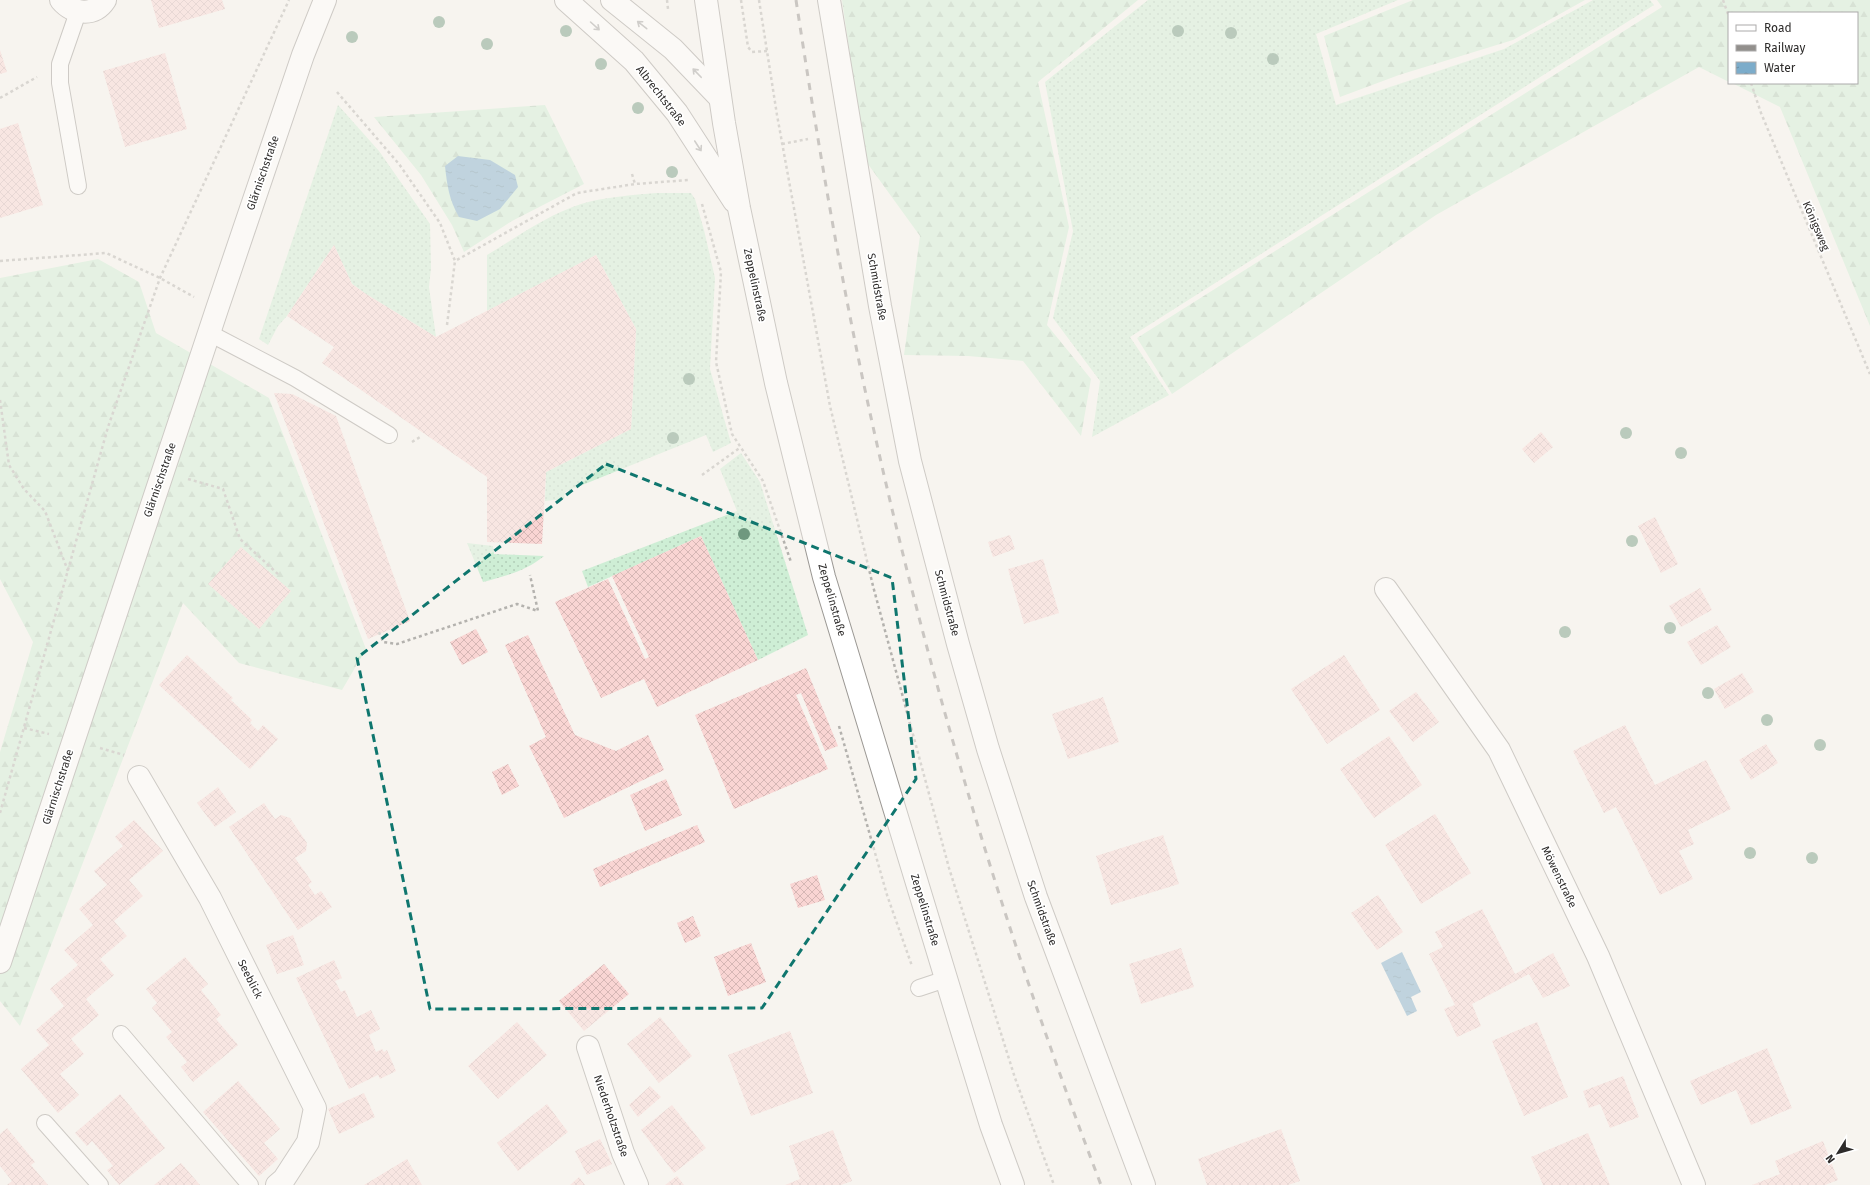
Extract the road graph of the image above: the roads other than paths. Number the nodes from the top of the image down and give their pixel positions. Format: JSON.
{"nodes":[{"id":1,"x":105,"y":0,"type":"edge"},
{"id":2,"x":325,"y":0,"type":"edge"},
{"id":3,"x":566,"y":0,"type":"edge"},
{"id":4,"x":612,"y":0,"type":"edge"},
{"id":5,"x":706,"y":0,"type":"edge"},
{"id":6,"x":829,"y":0,"type":"edge"},
{"id":7,"x":70,"y":6,"type":"edge"},
{"id":8,"x":720,"y":98,"type":"junction"},
{"id":9,"x":78,"y":186,"type":"dead end"},
{"id":10,"x":739,"y":208,"type":"junction"},
{"id":11,"x":209,"y":333,"type":"junction"},
{"id":12,"x":389,"y":435,"type":"dead end"},
{"id":13,"x":1386,"y":589,"type":"dead end"},
{"id":14,"x":139,"y":777,"type":"dead end"},
{"id":15,"x":0,"y":962,"type":"edge"},
{"id":16,"x":946,"y":979,"type":"junction"},
{"id":17,"x":919,"y":988,"type":"dead end"},
{"id":18,"x":121,"y":1034,"type":"dead end"},
{"id":19,"x":588,"y":1047,"type":"dead end"},
{"id":20,"x":45,"y":1122,"type":"dead end"},
{"id":21,"x":283,"y":1183,"type":"edge"},
{"id":22,"x":100,"y":1185,"type":"edge"},
{"id":23,"x":250,"y":1185,"type":"edge"},
{"id":24,"x":637,"y":1185,"type":"edge"},
{"id":25,"x":1013,"y":1185,"type":"edge"},
{"id":26,"x":1144,"y":1185,"type":"edge"},
{"id":27,"x":1694,"y":1185,"type":"edge"}],
"edges":[{"from":1,"to":7,"type":"street"},
{"from":2,"to":11,"type":"street","name":"Glärnischstraße"},
{"from":3,"to":10,"type":"street","name":"Albrechtstraße","one_way":true},
{"from":8,"to":4,"type":"street","one_way":true},
{"from":5,"to":8,"type":"street","name":"Zeppelinstraße"},
{"from":6,"to":26,"type":"street","name":"Schmidstraße"},
{"from":7,"to":9,"type":"lane"},
{"from":8,"to":10,"type":"street","name":"Zeppelinstraße"},
{"from":10,"to":16,"type":"street","name":"Zeppelinstraße"},
{"from":11,"to":12,"type":"lane"},
{"from":11,"to":15,"type":"street","name":"Glärnischstraße"},
{"from":13,"to":27,"type":"street","name":"Möwenstraße"},
{"from":14,"to":21,"type":"street","name":"Seeblick"},
{"from":16,"to":17,"type":"lane"},
{"from":16,"to":25,"type":"street","name":"Zeppelinstraße"},
{"from":18,"to":23,"type":"lane"},
{"from":19,"to":24,"type":"street","name":"Niederholzstraße"},
{"from":20,"to":22,"type":"lane"}]}
